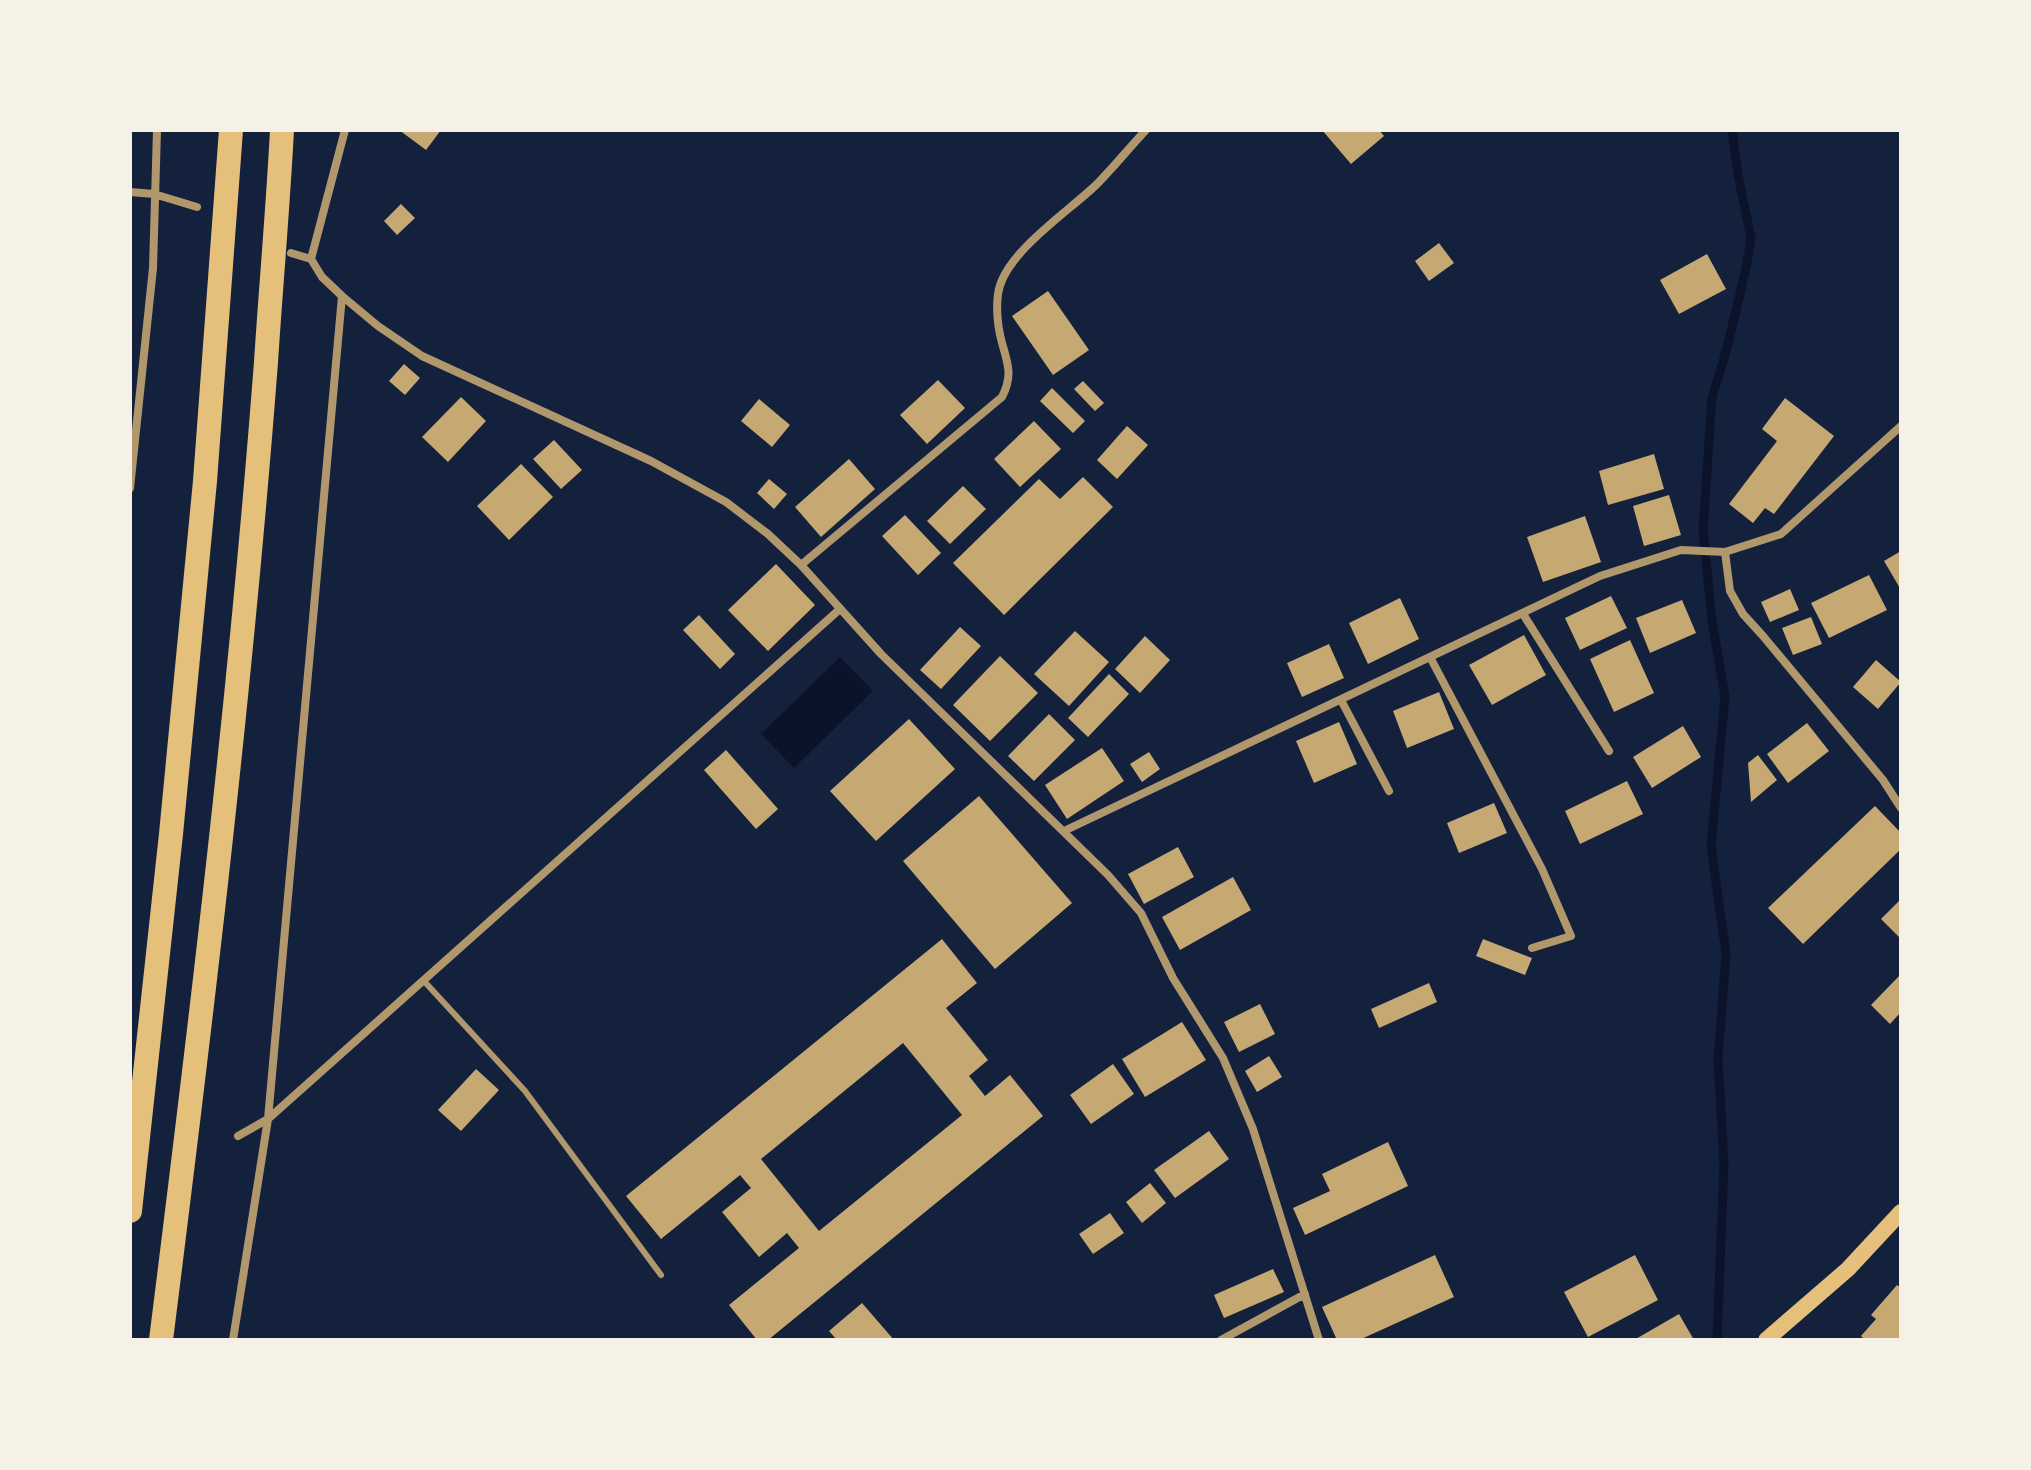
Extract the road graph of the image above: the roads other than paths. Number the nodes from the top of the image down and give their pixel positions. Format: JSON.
{"nodes":[{"id":1,"x":157,"y":130,"type":"edge"},
{"id":2,"x":231,"y":130,"type":"edge"},
{"id":3,"x":282,"y":130,"type":"edge"},
{"id":4,"x":345,"y":130,"type":"edge"},
{"id":5,"x":1146,"y":130,"type":"edge"},
{"id":6,"x":130,"y":192,"type":"edge"},
{"id":7,"x":154,"y":194,"type":"junction"},
{"id":8,"x":197,"y":207,"type":"dead end"},
{"id":9,"x":291,"y":253,"type":"dead end"},
{"id":10,"x":311,"y":259,"type":"junction"},
{"id":11,"x":342,"y":296,"type":"junction"},
{"id":12,"x":1901,"y":426,"type":"edge"},
{"id":13,"x":130,"y":488,"type":"edge"},
{"id":14,"x":1725,"y":552,"type":"junction"},
{"id":15,"x":801,"y":565,"type":"junction"},
{"id":16,"x":840,"y":609,"type":"junction"},
{"id":17,"x":1523,"y":614,"type":"junction"},
{"id":18,"x":1430,"y":657,"type":"junction"},
{"id":19,"x":1341,"y":700,"type":"junction"},
{"id":20,"x":1609,"y":751,"type":"dead end"},
{"id":21,"x":1389,"y":791,"type":"dead end"},
{"id":22,"x":1901,"y":808,"type":"edge"},
{"id":23,"x":1064,"y":831,"type":"junction"},
{"id":24,"x":1532,"y":948,"type":"dead end"},
{"id":25,"x":423,"y":980,"type":"junction"},
{"id":26,"x":268,"y":1119,"type":"junction"},
{"id":27,"x":238,"y":1136,"type":"dead end"},
{"id":28,"x":130,"y":1211,"type":"edge"},
{"id":29,"x":1901,"y":1212,"type":"edge"},
{"id":30,"x":661,"y":1275,"type":"dead end"},
{"id":31,"x":1305,"y":1294,"type":"junction"},
{"id":32,"x":161,"y":1340,"type":"edge"},
{"id":33,"x":233,"y":1340,"type":"edge"},
{"id":34,"x":1221,"y":1340,"type":"edge"},
{"id":35,"x":1319,"y":1340,"type":"edge"},
{"id":36,"x":1766,"y":1340,"type":"edge"}],
"edges":[{"from":1,"to":7,"type":"street"},
{"from":2,"to":28,"type":"highway"},
{"from":3,"to":32,"type":"highway"},
{"from":4,"to":10,"type":"street"},
{"from":5,"to":15,"type":"street"},
{"from":6,"to":7,"type":"street"},
{"from":7,"to":8,"type":"street"},
{"from":7,"to":13,"type":"street"},
{"from":9,"to":10,"type":"street"},
{"from":10,"to":11,"type":"street"},
{"from":11,"to":15,"type":"street"},
{"from":11,"to":26,"type":"street"},
{"from":12,"to":14,"type":"street"},
{"from":14,"to":17,"type":"street"},
{"from":14,"to":22,"type":"street"},
{"from":15,"to":16,"type":"street"},
{"from":16,"to":23,"type":"street"},
{"from":16,"to":25,"type":"street"},
{"from":17,"to":18,"type":"street"},
{"from":17,"to":20,"type":"street"},
{"from":18,"to":19,"type":"street"},
{"from":18,"to":24,"type":"street"},
{"from":19,"to":21,"type":"street"},
{"from":19,"to":23,"type":"street"},
{"from":23,"to":31,"type":"street"},
{"from":25,"to":26,"type":"street"},
{"from":25,"to":30,"type":"lane"},
{"from":26,"to":27,"type":"street"},
{"from":26,"to":33,"type":"street"},
{"from":29,"to":36,"type":"main road"},
{"from":31,"to":34,"type":"street"},
{"from":31,"to":35,"type":"street"}]}
